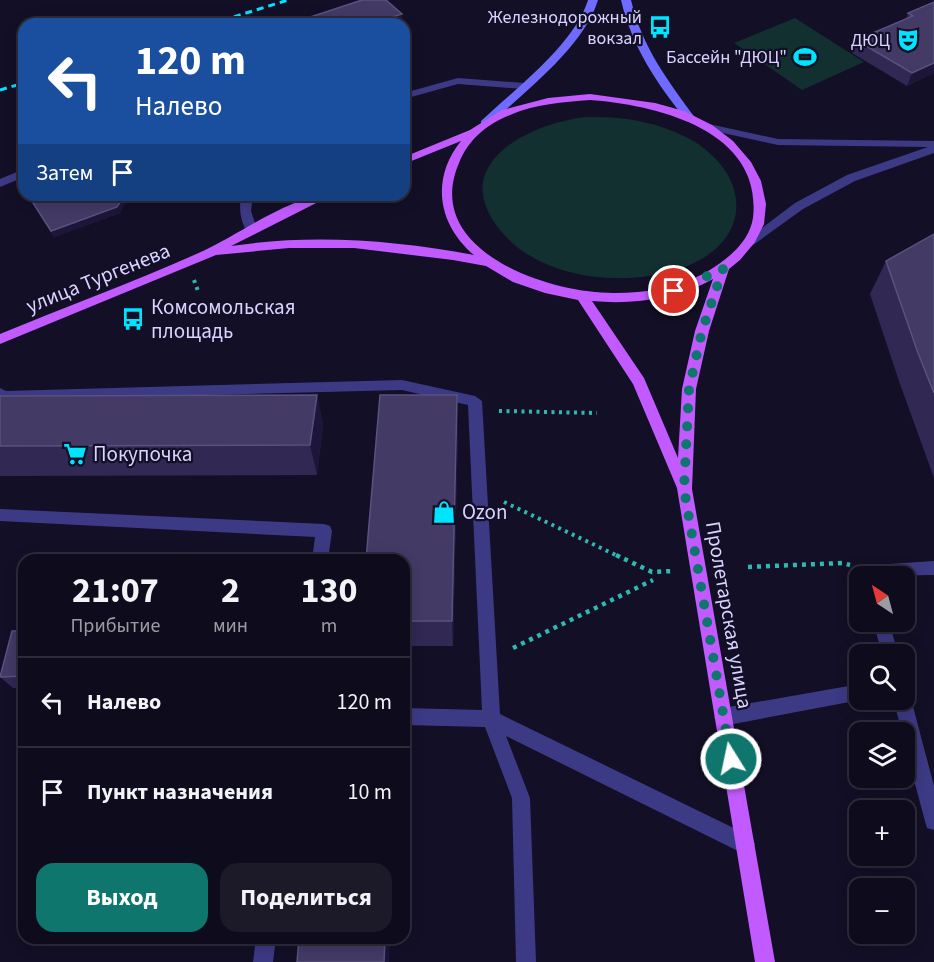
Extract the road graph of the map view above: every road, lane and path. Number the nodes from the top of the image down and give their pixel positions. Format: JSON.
{"nodes":[{"id":1,"x":626,"y":0,"type":"edge"},
{"id":2,"x":594,"y":2,"type":"edge"},
{"id":3,"x":525,"y":86,"type":"junction"},
{"id":4,"x":410,"y":94,"type":"edge"},
{"id":5,"x":691,"y":119,"type":"junction"},
{"id":6,"x":485,"y":123,"type":"junction"},
{"id":7,"x":709,"y":127,"type":"junction"},
{"id":8,"x":470,"y":133,"type":"junction"},
{"id":9,"x":934,"y":144,"type":"edge"},
{"id":10,"x":934,"y":149,"type":"edge"},
{"id":11,"x":410,"y":158,"type":"edge"},
{"id":12,"x":18,"y":176,"type":"edge"},
{"id":13,"x":0,"y":183,"type":"edge"},
{"id":14,"x":247,"y":201,"type":"edge"},
{"id":15,"x":313,"y":201,"type":"edge"},
{"id":16,"x":251,"y":229,"type":"junction"},
{"id":17,"x":749,"y":244,"type":"junction"},
{"id":18,"x":210,"y":253,"type":"junction"},
{"id":19,"x":491,"y":262,"type":"junction"},
{"id":20,"x":723,"y":269,"type":"junction"},
{"id":21,"x":193,"y":279,"type":"dead end"},
{"id":22,"x":198,"y":291,"type":"dead end"},
{"id":23,"x":582,"y":296,"type":"junction"},
{"id":24,"x":0,"y":339,"type":"edge"},
{"id":25,"x":0,"y":393,"type":"edge"},
{"id":26,"x":476,"y":411,"type":"junction"},
{"id":27,"x":597,"y":413,"type":"dead end"},
{"id":28,"x":684,"y":489,"type":"junction"},
{"id":29,"x":480,"y":490,"type":"junction"},
{"id":30,"x":0,"y":515,"type":"edge"},
{"id":31,"x":321,"y":554,"type":"edge"},
{"id":32,"x":852,"y":566,"type":"edge"},
{"id":33,"x":748,"y":567,"type":"dead end"},
{"id":34,"x":680,"y":570,"type":"dead end"},
{"id":35,"x":933,"y":570,"type":"edge"},
{"id":36,"x":915,"y":571,"type":"edge"},
{"id":37,"x":653,"y":580,"type":"dead end"},
{"id":38,"x":488,"y":660,"type":"junction"},
{"id":39,"x":849,"y":694,"type":"edge"},
{"id":40,"x":905,"y":710,"type":"edge"},
{"id":41,"x":410,"y":717,"type":"edge"},
{"id":42,"x":723,"y":717,"type":"junction"},
{"id":43,"x":491,"y":719,"type":"junction"},
{"id":44,"x":934,"y":821,"type":"edge"},
{"id":45,"x":745,"y":844,"type":"junction"},
{"id":46,"x":265,"y":944,"type":"edge"},
{"id":47,"x":262,"y":962,"type":"edge"},
{"id":48,"x":526,"y":962,"type":"edge"},
{"id":49,"x":765,"y":962,"type":"edge"}],
"edges":[{"from":1,"to":5,"type":"main road"},
{"from":2,"to":3,"type":"main road"},
{"from":3,"to":4,"type":"street"},
{"from":3,"to":6,"type":"main road"},
{"from":5,"to":6,"type":"main road"},
{"from":5,"to":7,"type":"main road"},
{"from":6,"to":8,"type":"main road"},
{"from":7,"to":9,"type":"street"},
{"from":7,"to":17,"type":"main road"},
{"from":8,"to":11,"type":"main road"},
{"from":8,"to":19,"type":"main road"},
{"from":10,"to":17,"type":"street"},
{"from":12,"to":13,"type":"street"},
{"from":14,"to":16,"type":"street"},
{"from":15,"to":16,"type":"main road"},
{"from":16,"to":18,"type":"main road"},
{"from":17,"to":20,"type":"main road"},
{"from":18,"to":19,"type":"main road"},
{"from":18,"to":24,"type":"main road","name":"улица Тургенева"},
{"from":19,"to":23,"type":"main road"},
{"from":20,"to":23,"type":"main road"},
{"from":20,"to":28,"type":"main road","name":"Пролетарская улица"},
{"from":21,"to":22,"type":"path"},
{"from":23,"to":28,"type":"main road","name":"Пролетарская улица"},
{"from":25,"to":26,"type":"street"},
{"from":26,"to":27,"type":"path"},
{"from":26,"to":29,"type":"street"},
{"from":28,"to":42,"type":"main road","name":"Пролетарская улица"},
{"from":29,"to":34,"type":"path"},
{"from":29,"to":38,"type":"street"},
{"from":30,"to":31,"type":"street"},
{"from":32,"to":33,"type":"path"},
{"from":35,"to":36,"type":"street"},
{"from":37,"to":38,"type":"path"},
{"from":38,"to":43,"type":"street"},
{"from":39,"to":42,"type":"street"},
{"from":40,"to":44,"type":"street"},
{"from":41,"to":43,"type":"street"},
{"from":42,"to":45,"type":"main road","name":"Пролетарская улица"},
{"from":43,"to":45,"type":"street"},
{"from":43,"to":48,"type":"street"},
{"from":45,"to":49,"type":"main road","name":"Пролетарская улица"},
{"from":46,"to":47,"type":"street"}]}
